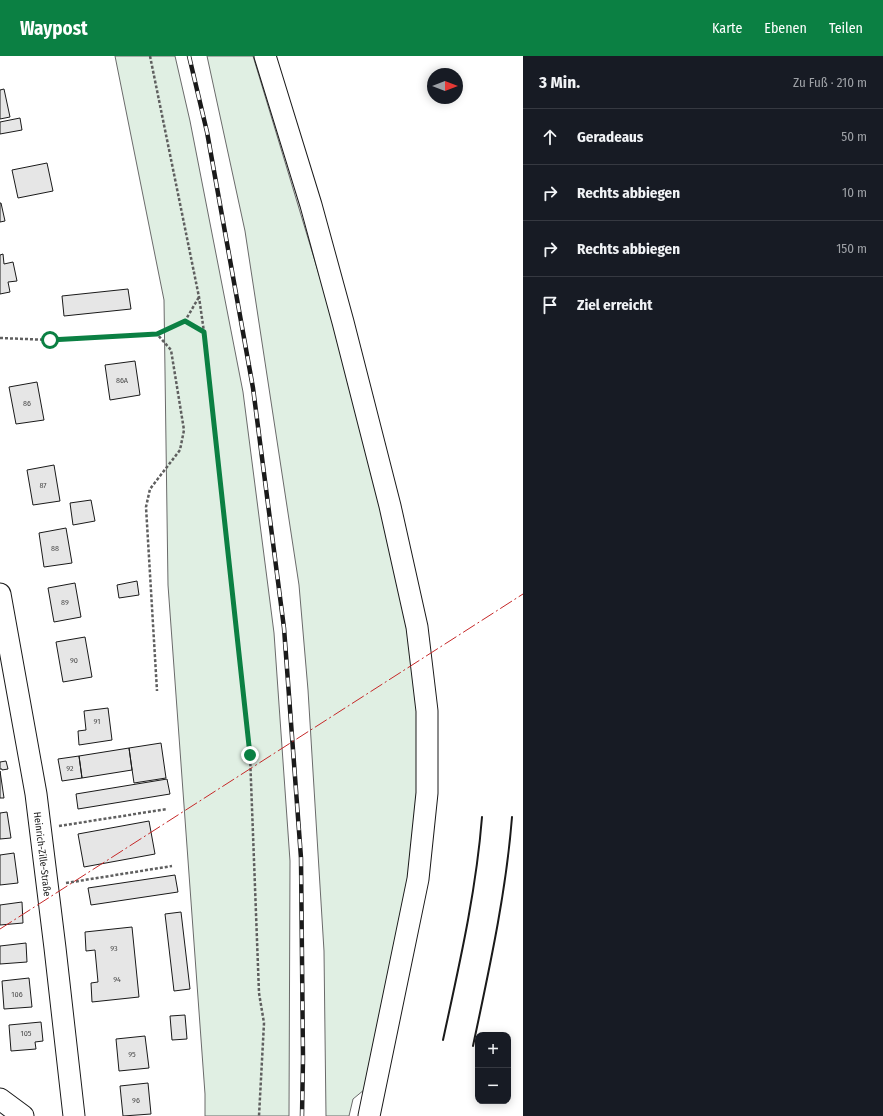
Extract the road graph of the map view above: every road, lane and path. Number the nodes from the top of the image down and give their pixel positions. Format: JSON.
{"nodes":[{"id":1,"x":150,"y":56,"type":"edge"},
{"id":2,"x":265,"y":56,"type":"edge"},
{"id":3,"x":199,"y":297,"type":"junction"},
{"id":4,"x":185,"y":321,"type":"junction"},
{"id":5,"x":204,"y":332,"type":"junction"},
{"id":6,"x":157,"y":334,"type":"junction"},
{"id":7,"x":0,"y":338,"type":"edge"},
{"id":8,"x":0,"y":594,"type":"edge"},
{"id":9,"x":157,"y":691,"type":"dead end"},
{"id":10,"x":167,"y":809,"type":"dead end"},
{"id":11,"x":40,"y":829,"type":"junction"},
{"id":12,"x":172,"y":866,"type":"dead end"},
{"id":13,"x":48,"y":886,"type":"junction"},
{"id":14,"x":0,"y":1099,"type":"edge"},
{"id":15,"x":23,"y":1116,"type":"edge"},
{"id":16,"x":74,"y":1116,"type":"edge"},
{"id":17,"x":259,"y":1116,"type":"edge"},
{"id":18,"x":369,"y":1116,"type":"edge"}],
"edges":[{"from":1,"to":3,"type":"path"},
{"from":2,"to":18,"type":"street"},
{"from":3,"to":4,"type":"path"},
{"from":3,"to":5,"type":"path"},
{"from":4,"to":5,"type":"path"},
{"from":4,"to":6,"type":"path"},
{"from":5,"to":17,"type":"path"},
{"from":6,"to":7,"type":"path"},
{"from":6,"to":9,"type":"path"},
{"from":8,"to":11,"type":"street","name":"Heinrich-Zille-Straße"},
{"from":10,"to":11,"type":"path"},
{"from":11,"to":13,"type":"street","name":"Heinrich-Zille-Straße"},
{"from":12,"to":13,"type":"path"},
{"from":13,"to":16,"type":"street","name":"Heinrich-Zille-Straße"},
{"from":14,"to":15,"type":"street"}]}
